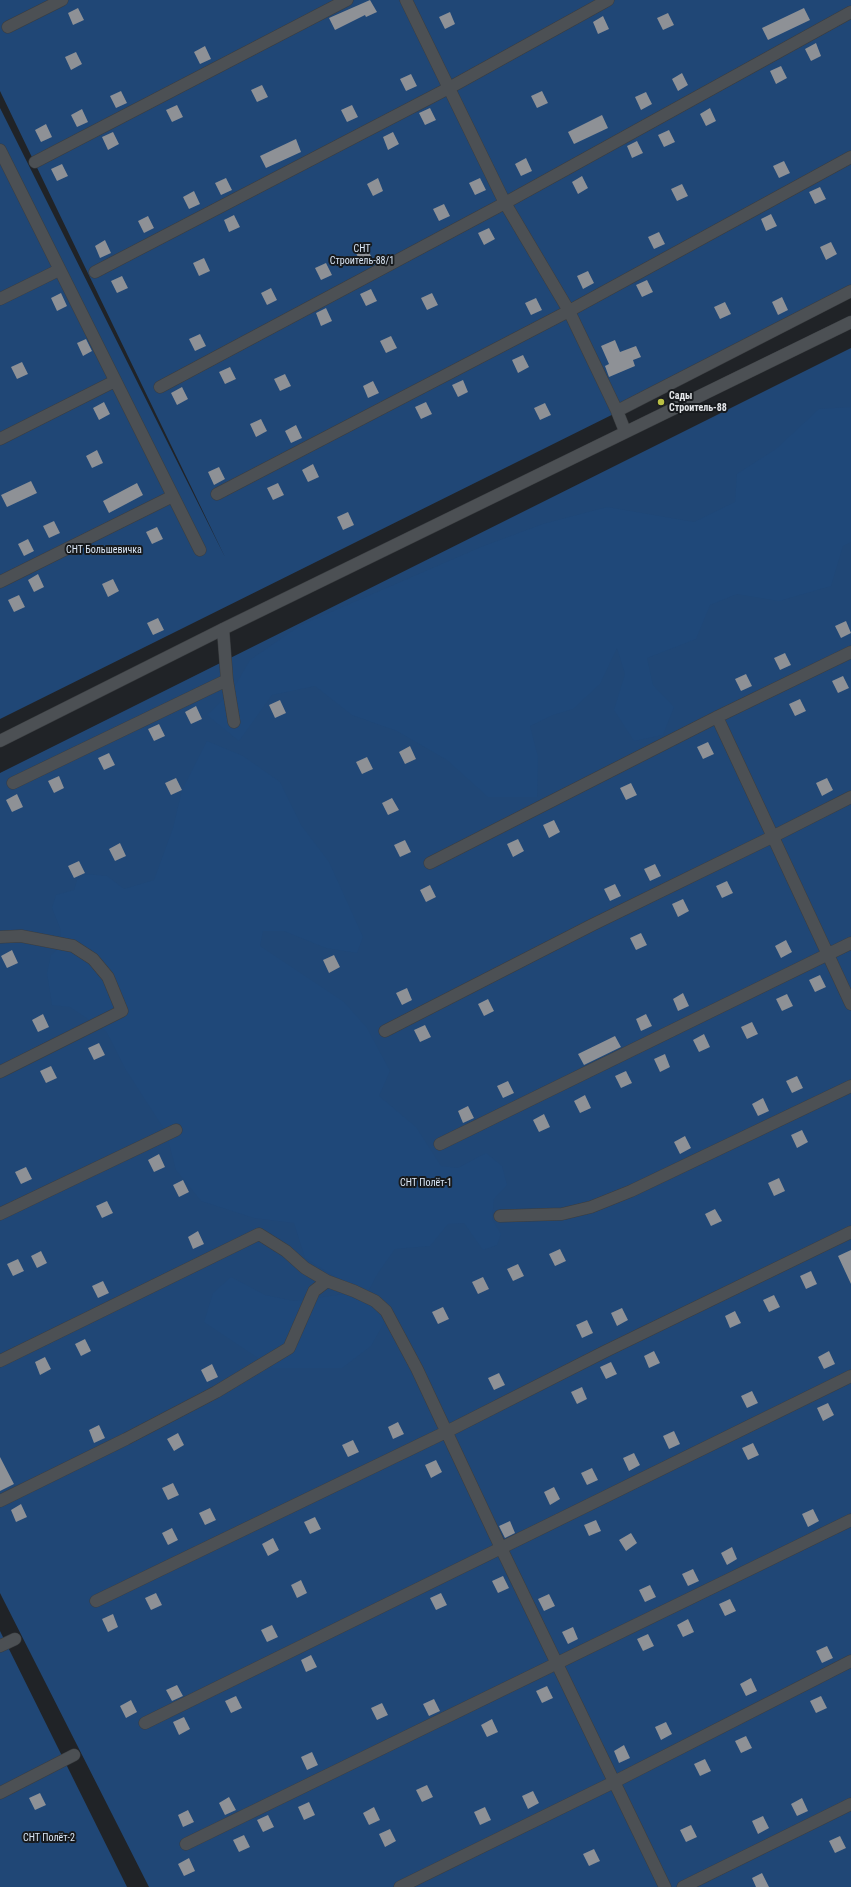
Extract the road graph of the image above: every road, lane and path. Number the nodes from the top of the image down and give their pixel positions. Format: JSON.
{"nodes":[{"id":1,"x":62,"y":0,"type":"edge"},
{"id":2,"x":347,"y":0,"type":"edge"},
{"id":3,"x":406,"y":0,"type":"edge"},
{"id":4,"x":608,"y":0,"type":"edge"},
{"id":5,"x":851,"y":12,"type":"edge"},
{"id":6,"x":8,"y":27,"type":"dead end"},
{"id":7,"x":449,"y":88,"type":"junction"},
{"id":8,"x":1,"y":153,"type":"edge"},
{"id":9,"x":851,"y":157,"type":"edge"},
{"id":10,"x":35,"y":162,"type":"dead end"},
{"id":11,"x":505,"y":203,"type":"junction"},
{"id":12,"x":59,"y":270,"type":"junction"},
{"id":13,"x":95,"y":272,"type":"dead end"},
{"id":14,"x":851,"y":291,"type":"edge"},
{"id":15,"x":0,"y":299,"type":"edge"},
{"id":16,"x":569,"y":311,"type":"junction"},
{"id":17,"x":851,"y":322,"type":"edge"},
{"id":18,"x":115,"y":381,"type":"junction"},
{"id":19,"x":160,"y":387,"type":"dead end"},
{"id":20,"x":617,"y":411,"type":"junction"},
{"id":21,"x":625,"y":431,"type":"junction"},
{"id":22,"x":0,"y":438,"type":"edge"},
{"id":23,"x":217,"y":494,"type":"dead end"},
{"id":24,"x":173,"y":496,"type":"junction"},
{"id":25,"x":200,"y":550,"type":"dead end"},
{"id":26,"x":0,"y":582,"type":"edge"},
{"id":27,"x":223,"y":629,"type":"junction"},
{"id":28,"x":851,"y":652,"type":"edge"},
{"id":29,"x":227,"y":680,"type":"junction"},
{"id":30,"x":717,"y":717,"type":"junction"},
{"id":31,"x":234,"y":722,"type":"dead end"},
{"id":32,"x":0,"y":741,"type":"edge"},
{"id":33,"x":13,"y":783,"type":"dead end"},
{"id":34,"x":851,"y":797,"type":"edge"},
{"id":35,"x":772,"y":837,"type":"junction"},
{"id":36,"x":430,"y":862,"type":"dead end"},
{"id":37,"x":0,"y":937,"type":"edge"},
{"id":38,"x":851,"y":943,"type":"edge"},
{"id":39,"x":828,"y":954,"type":"junction"},
{"id":40,"x":851,"y":1004,"type":"edge"},
{"id":41,"x":386,"y":1031,"type":"dead end"},
{"id":42,"x":0,"y":1072,"type":"edge"},
{"id":43,"x":851,"y":1086,"type":"edge"},
{"id":44,"x":176,"y":1130,"type":"dead end"},
{"id":45,"x":440,"y":1144,"type":"dead end"},
{"id":46,"x":0,"y":1214,"type":"edge"},
{"id":47,"x":500,"y":1216,"type":"dead end"},
{"id":48,"x":851,"y":1232,"type":"edge"},
{"id":49,"x":327,"y":1281,"type":"junction"},
{"id":50,"x":0,"y":1361,"type":"edge"},
{"id":51,"x":851,"y":1376,"type":"edge"},
{"id":52,"x":446,"y":1432,"type":"junction"},
{"id":53,"x":0,"y":1501,"type":"edge"},
{"id":54,"x":851,"y":1520,"type":"edge"},
{"id":55,"x":501,"y":1548,"type":"junction"},
{"id":56,"x":96,"y":1601,"type":"dead end"},
{"id":57,"x":15,"y":1639,"type":"dead end"},
{"id":58,"x":0,"y":1646,"type":"edge"},
{"id":59,"x":851,"y":1661,"type":"edge"},
{"id":60,"x":558,"y":1663,"type":"junction"},
{"id":61,"x":145,"y":1723,"type":"dead end"},
{"id":62,"x":74,"y":1755,"type":"dead end"},
{"id":63,"x":614,"y":1782,"type":"junction"},
{"id":64,"x":0,"y":1793,"type":"edge"},
{"id":65,"x":851,"y":1804,"type":"edge"},
{"id":66,"x":186,"y":1844,"type":"dead end"},
{"id":67,"x":400,"y":1887,"type":"edge"},
{"id":68,"x":665,"y":1887,"type":"edge"},
{"id":69,"x":683,"y":1887,"type":"edge"}],
"edges":[{"from":1,"to":6,"type":"street"},
{"from":2,"to":10,"type":"street"},
{"from":3,"to":7,"type":"street"},
{"from":4,"to":7,"type":"street"},
{"from":5,"to":11,"type":"street"},
{"from":7,"to":11,"type":"street"},
{"from":7,"to":13,"type":"street"},
{"from":8,"to":12,"type":"street"},
{"from":9,"to":16,"type":"street"},
{"from":11,"to":16,"type":"street"},
{"from":11,"to":19,"type":"street"},
{"from":12,"to":15,"type":"street"},
{"from":12,"to":18,"type":"street"},
{"from":14,"to":20,"type":"street"},
{"from":16,"to":20,"type":"street"},
{"from":16,"to":23,"type":"street"},
{"from":17,"to":21,"type":"street"},
{"from":18,"to":22,"type":"street"},
{"from":18,"to":24,"type":"street"},
{"from":20,"to":21,"type":"street"},
{"from":21,"to":27,"type":"street"},
{"from":24,"to":25,"type":"street"},
{"from":24,"to":26,"type":"street"},
{"from":27,"to":29,"type":"street"},
{"from":27,"to":32,"type":"street"},
{"from":28,"to":30,"type":"street"},
{"from":29,"to":31,"type":"street"},
{"from":29,"to":33,"type":"street"},
{"from":30,"to":35,"type":"street"},
{"from":30,"to":36,"type":"street"},
{"from":34,"to":35,"type":"street"},
{"from":35,"to":39,"type":"street"},
{"from":35,"to":41,"type":"street"},
{"from":37,"to":42,"type":"street"},
{"from":38,"to":39,"type":"street"},
{"from":39,"to":40,"type":"street"},
{"from":39,"to":45,"type":"street"},
{"from":43,"to":47,"type":"street"},
{"from":44,"to":46,"type":"street"},
{"from":48,"to":52,"type":"street"},
{"from":49,"to":50,"type":"street"},
{"from":49,"to":52,"type":"street"},
{"from":49,"to":53,"type":"street"},
{"from":51,"to":55,"type":"street"},
{"from":52,"to":55,"type":"street"},
{"from":52,"to":56,"type":"street"},
{"from":54,"to":60,"type":"street"},
{"from":55,"to":60,"type":"street"},
{"from":55,"to":61,"type":"street"},
{"from":57,"to":58,"type":"street"},
{"from":59,"to":63,"type":"street"},
{"from":60,"to":63,"type":"street"},
{"from":60,"to":66,"type":"street"},
{"from":62,"to":64,"type":"street"},
{"from":63,"to":67,"type":"street"},
{"from":63,"to":68,"type":"street"},
{"from":65,"to":69,"type":"street"}]}
